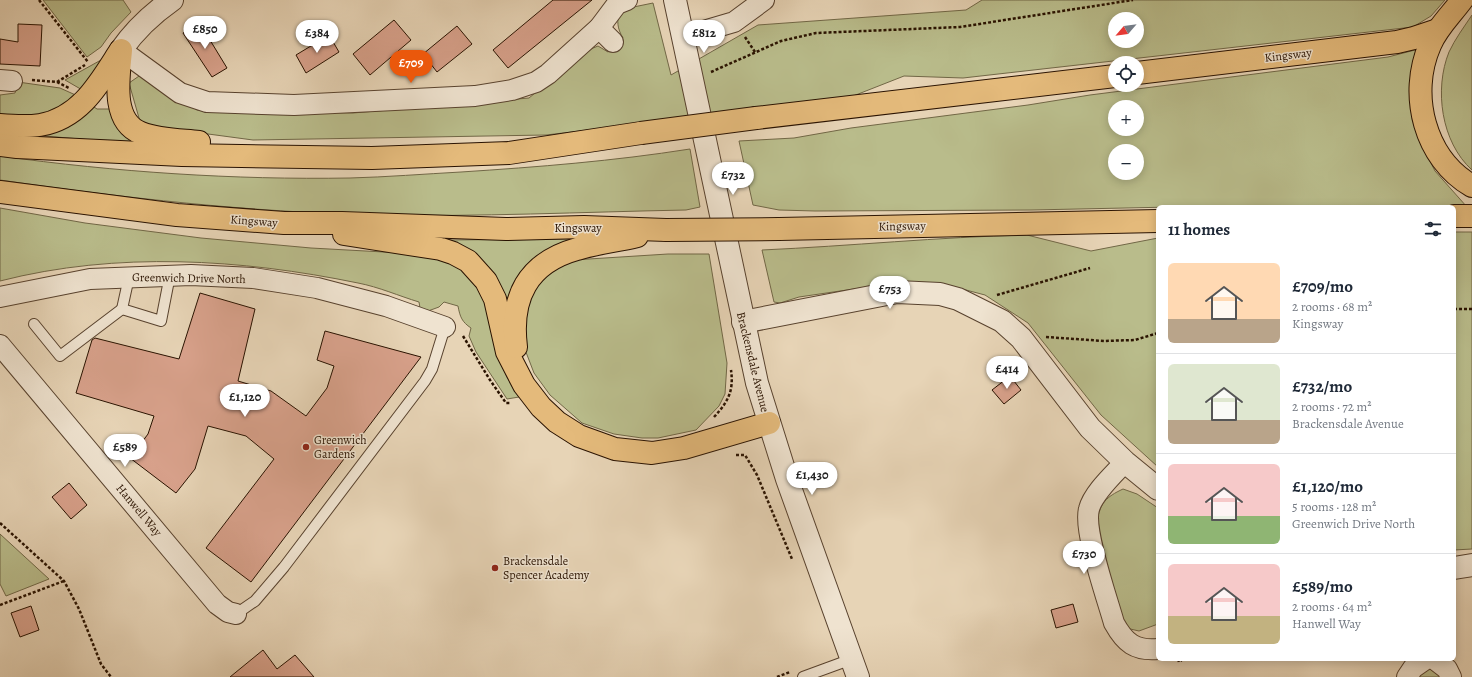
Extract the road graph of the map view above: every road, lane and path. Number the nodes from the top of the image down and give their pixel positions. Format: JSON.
{"nodes":[{"id":1,"x":39,"y":0,"type":"edge"},
{"id":2,"x":172,"y":0,"type":"edge"},
{"id":3,"x":627,"y":0,"type":"edge"},
{"id":4,"x":674,"y":0,"type":"edge"},
{"id":5,"x":764,"y":0,"type":"edge"},
{"id":6,"x":1133,"y":0,"type":"edge"},
{"id":7,"x":1462,"y":0,"type":"edge"},
{"id":8,"x":1438,"y":30,"type":"junction"},
{"id":9,"x":683,"y":37,"type":"junction"},
{"id":10,"x":121,"y":50,"type":"junction"},
{"id":11,"x":88,"y":63,"type":"dead end"},
{"id":12,"x":1144,"y":73,"type":"edge"},
{"id":13,"x":708,"y":74,"type":"dead end"},
{"id":14,"x":1108,"y":77,"type":"edge"},
{"id":15,"x":0,"y":126,"type":"edge"},
{"id":16,"x":0,"y":145,"type":"edge"},
{"id":17,"x":304,"y":158,"type":"junction"},
{"id":18,"x":1472,"y":186,"type":"edge"},
{"id":19,"x":0,"y":192,"type":"edge"},
{"id":20,"x":1456,"y":216,"type":"edge"},
{"id":21,"x":1472,"y":216,"type":"edge"},
{"id":22,"x":1156,"y":221,"type":"edge"},
{"id":23,"x":284,"y":223,"type":"junction"},
{"id":24,"x":662,"y":231,"type":"junction"},
{"id":25,"x":1090,"y":268,"type":"dead end"},
{"id":26,"x":170,"y":276,"type":"junction"},
{"id":27,"x":129,"y":277,"type":"junction"},
{"id":28,"x":0,"y":297,"type":"edge"},
{"id":29,"x":968,"y":304,"type":"junction"},
{"id":30,"x":122,"y":309,"type":"junction"},
{"id":31,"x":1456,"y":309,"type":"edge"},
{"id":32,"x":1472,"y":309,"type":"edge"},
{"id":33,"x":743,"y":322,"type":"junction"},
{"id":34,"x":34,"y":324,"type":"dead end"},
{"id":35,"x":445,"y":327,"type":"junction"},
{"id":36,"x":1156,"y":334,"type":"edge"},
{"id":37,"x":1021,"y":338,"type":"junction"},
{"id":38,"x":0,"y":345,"type":"edge"},
{"id":39,"x":515,"y":365,"type":"junction"},
{"id":40,"x":532,"y":396,"type":"junction"},
{"id":41,"x":769,"y":424,"type":"junction"},
{"id":42,"x":732,"y":455,"type":"dead end"},
{"id":43,"x":1125,"y":462,"type":"junction"},
{"id":44,"x":1156,"y":487,"type":"edge"},
{"id":45,"x":0,"y":523,"type":"edge"},
{"id":46,"x":794,"y":565,"type":"dead end"},
{"id":47,"x":1472,"y":565,"type":"edge"},
{"id":48,"x":1456,"y":568,"type":"edge"},
{"id":49,"x":64,"y":581,"type":"junction"},
{"id":50,"x":0,"y":605,"type":"edge"},
{"id":51,"x":236,"y":614,"type":"joint"},
{"id":52,"x":1156,"y":649,"type":"edge"},
{"id":53,"x":1423,"y":661,"type":"edge"},
{"id":54,"x":1437,"y":661,"type":"edge"},
{"id":55,"x":855,"y":668,"type":"edge"},
{"id":56,"x":111,"y":677,"type":"edge"},
{"id":57,"x":803,"y":677,"type":"edge"},
{"id":58,"x":1407,"y":677,"type":"edge"},
{"id":59,"x":1451,"y":677,"type":"edge"}],
"edges":[{"from":1,"to":11,"type":"path"},
{"from":2,"to":10,"type":"street"},
{"from":3,"to":10,"type":"street"},
{"from":4,"to":9,"type":"street","name":"Brackensdale Avenue"},
{"from":5,"to":9,"type":"street"},
{"from":6,"to":13,"type":"path"},
{"from":7,"to":8,"type":"highway"},
{"from":8,"to":12,"type":"highway","name":"Kingsway"},
{"from":8,"to":18,"type":"highway"},
{"from":9,"to":33,"type":"street","name":"Brackensdale Avenue"},
{"from":10,"to":15,"type":"highway"},
{"from":10,"to":17,"type":"highway"},
{"from":14,"to":17,"type":"highway","bridge":true},
{"from":16,"to":17,"type":"highway"},
{"from":19,"to":23,"type":"highway","name":"Kingsway"},
{"from":20,"to":21,"type":"highway"},
{"from":22,"to":24,"type":"highway","name":"Kingsway","bridge":true},
{"from":23,"to":24,"type":"highway","name":"Kingsway"},
{"from":23,"to":39,"type":"highway"},
{"from":24,"to":39,"type":"highway"},
{"from":25,"to":29,"type":"path"},
{"from":26,"to":27,"type":"street","name":"Greenwich Drive North"},
{"from":26,"to":30,"type":"lane"},
{"from":26,"to":35,"type":"street","name":"Greenwich Drive North"},
{"from":27,"to":28,"type":"street","name":"Greenwich Drive North"},
{"from":27,"to":30,"type":"lane"},
{"from":29,"to":33,"type":"street"},
{"from":29,"to":37,"type":"street"},
{"from":30,"to":34,"type":"lane"},
{"from":31,"to":32,"type":"path"},
{"from":33,"to":41,"type":"street","name":"Brackensdale Avenue"},
{"from":35,"to":40,"type":"path"},
{"from":35,"to":51,"type":"lane"},
{"from":36,"to":37,"type":"path"},
{"from":37,"to":43,"type":"street"},
{"from":38,"to":51,"type":"street","name":"Hanwell Way"},
{"from":39,"to":40,"type":"highway"},
{"from":40,"to":41,"type":"highway"},
{"from":41,"to":55,"type":"street","name":"Brackensdale Avenue"},
{"from":42,"to":46,"type":"path"},
{"from":43,"to":44,"type":"street"},
{"from":43,"to":52,"type":"street"},
{"from":45,"to":49,"type":"path"},
{"from":47,"to":48,"type":"street"},
{"from":49,"to":50,"type":"path"},
{"from":49,"to":56,"type":"path"},
{"from":53,"to":58,"type":"street"},
{"from":54,"to":59,"type":"street"},
{"from":55,"to":57,"type":"lane"}]}
